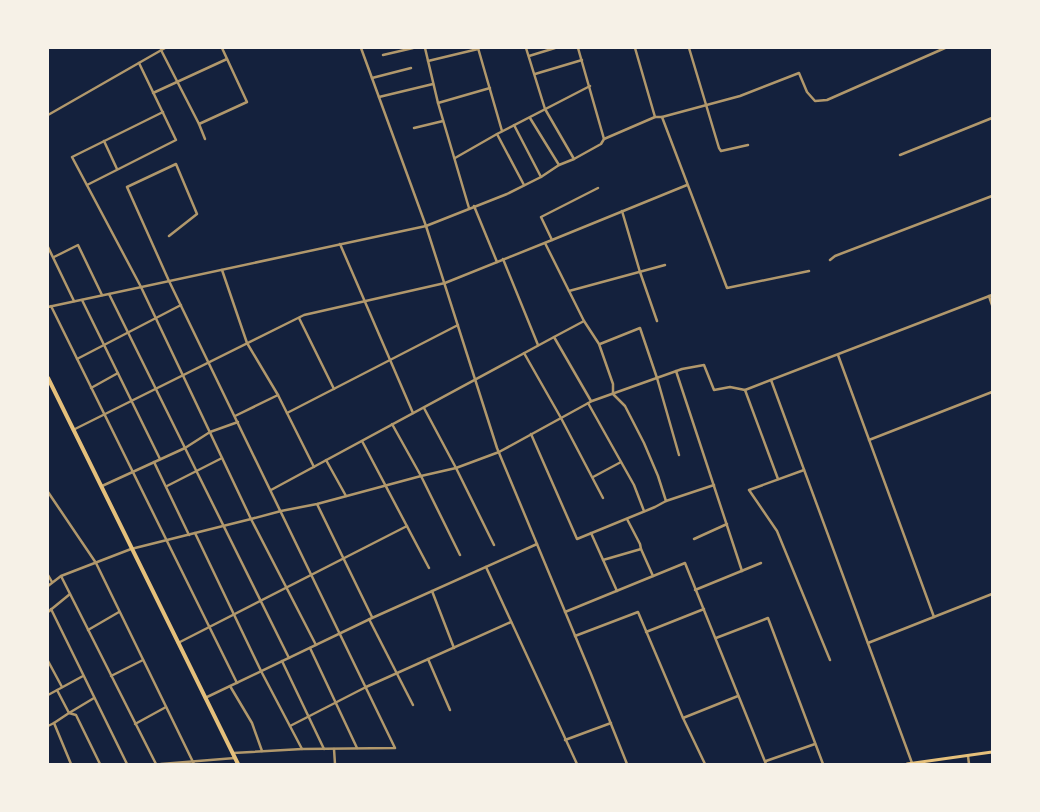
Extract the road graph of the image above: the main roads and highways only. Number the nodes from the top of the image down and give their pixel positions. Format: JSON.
{"nodes":[{"id":1,"x":48,"y":378,"type":"edge"},
{"id":2,"x":992,"y":752,"type":"edge"},
{"id":3,"x":912,"y":763,"type":"edge"},
{"id":4,"x":238,"y":764,"type":"edge"},
{"id":5,"x":907,"y":764,"type":"edge"}],
"edges":[{"from":1,"to":4,"type":"main road"},
{"from":2,"to":3,"type":"main road"},
{"from":3,"to":5,"type":"main road"}]}
